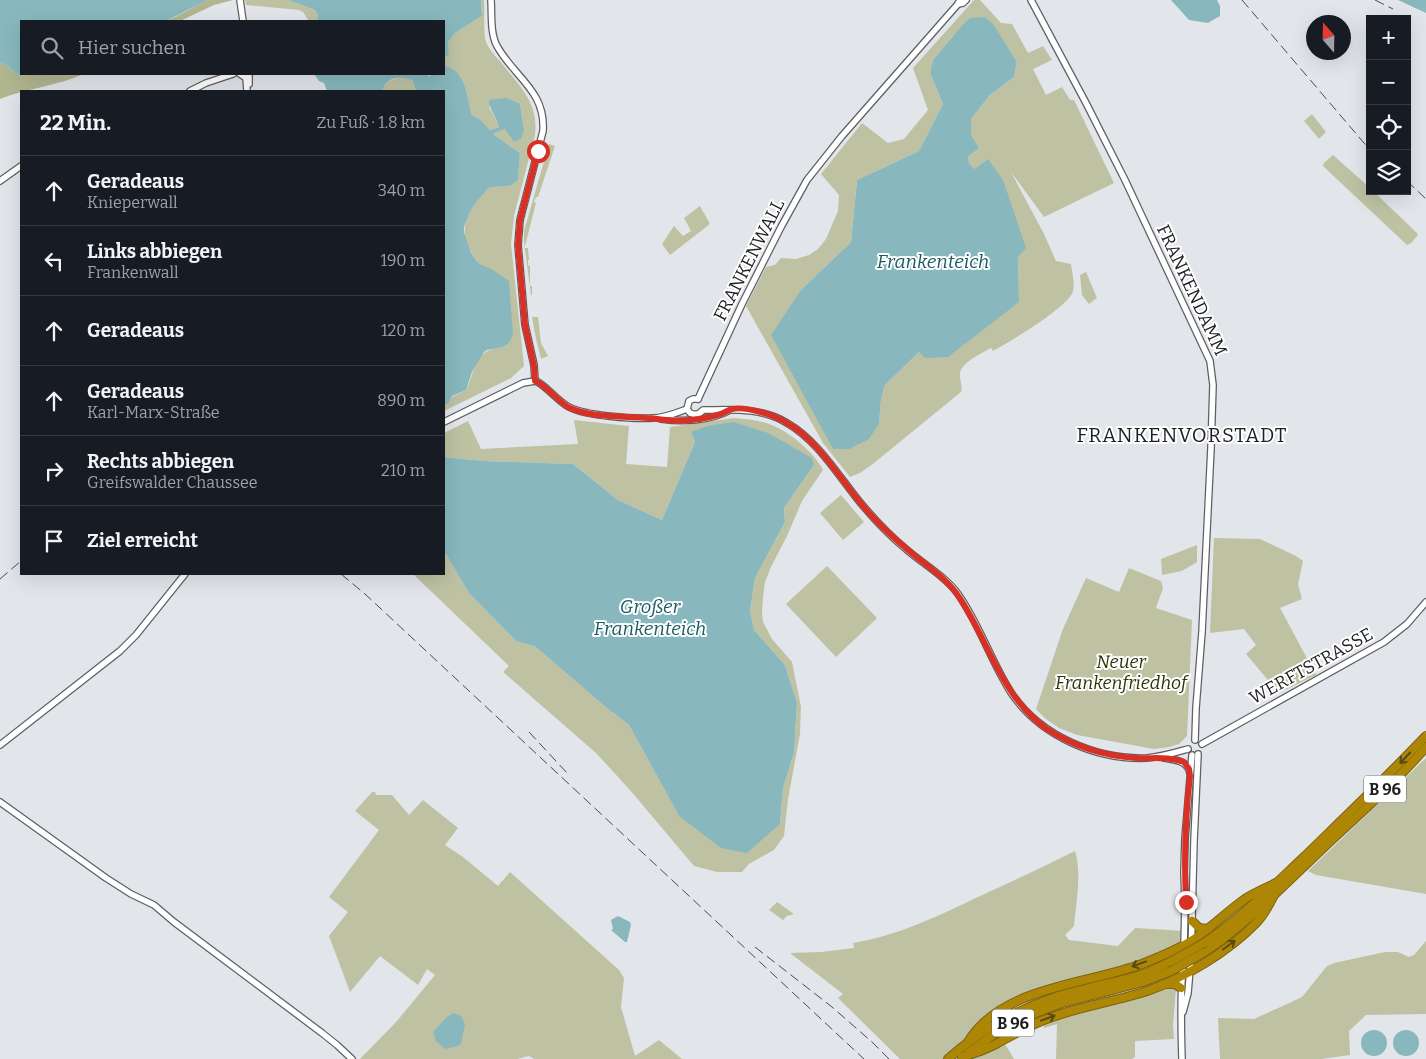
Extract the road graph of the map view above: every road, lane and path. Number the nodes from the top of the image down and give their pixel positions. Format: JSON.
{"nodes":[{"id":1,"x":240,"y":0,"type":"edge"},
{"id":2,"x":491,"y":0,"type":"edge"},
{"id":3,"x":966,"y":0,"type":"edge"},
{"id":4,"x":1031,"y":0,"type":"edge"},
{"id":5,"x":959,"y":2,"type":"edge"},
{"id":6,"x":243,"y":20,"type":"edge"},
{"id":7,"x":230,"y":75,"type":"edge"},
{"id":8,"x":241,"y":75,"type":"edge"},
{"id":9,"x":249,"y":75,"type":"edge"},
{"id":10,"x":214,"y":81,"type":"junction"},
{"id":11,"x":192,"y":90,"type":"edge"},
{"id":12,"x":201,"y":90,"type":"edge"},
{"id":13,"x":248,"y":90,"type":"edge"},
{"id":14,"x":248,"y":90,"type":"edge"},
{"id":15,"x":20,"y":167,"type":"edge"},
{"id":16,"x":0,"y":181,"type":"edge"},
{"id":17,"x":535,"y":381,"type":"junction"},
{"id":18,"x":698,"y":399,"type":"junction"},
{"id":19,"x":687,"y":409,"type":"junction"},
{"id":20,"x":732,"y":409,"type":"junction"},
{"id":21,"x":703,"y":410,"type":"junction"},
{"id":22,"x":654,"y":418,"type":"junction"},
{"id":23,"x":445,"y":422,"type":"edge"},
{"id":24,"x":184,"y":575,"type":"edge"},
{"id":25,"x":1425,"y":605,"type":"edge"},
{"id":26,"x":1426,"y":736,"type":"edge"},
{"id":27,"x":1195,"y":740,"type":"junction"},
{"id":28,"x":1202,"y":744,"type":"junction"},
{"id":29,"x":0,"y":745,"type":"edge"},
{"id":30,"x":1426,"y":748,"type":"edge"},
{"id":31,"x":1193,"y":753,"type":"junction"},
{"id":32,"x":1160,"y":757,"type":"junction"},
{"id":33,"x":1190,"y":776,"type":"junction"},
{"id":34,"x":0,"y":802,"type":"edge"},
{"id":35,"x":1276,"y":883,"type":"junction"},
{"id":36,"x":1274,"y":895,"type":"junction"},
{"id":37,"x":1192,"y":921,"type":"junction"},
{"id":38,"x":1208,"y":928,"type":"junction"},
{"id":39,"x":1188,"y":943,"type":"junction"},
{"id":40,"x":1190,"y":971,"type":"junction"},
{"id":41,"x":1182,"y":975,"type":"junction"},
{"id":42,"x":1164,"y":984,"type":"junction"},
{"id":43,"x":1181,"y":988,"type":"junction"},
{"id":44,"x":1068,"y":998,"type":"junction"},
{"id":45,"x":1182,"y":1014,"type":"junction"},
{"id":46,"x":968,"y":1042,"type":"junction"},
{"id":47,"x":961,"y":1058,"type":"edge"},
{"id":48,"x":352,"y":1059,"type":"edge"},
{"id":49,"x":948,"y":1059,"type":"edge"},
{"id":50,"x":1182,"y":1059,"type":"edge"}],
"edges":[{"from":1,"to":6,"type":"main road"},
{"from":2,"to":17,"type":"main road"},
{"from":3,"to":5,"type":"main road","name":"FRANKENWALL"},
{"from":4,"to":27,"type":"main road","name":"FRANKENDAMM"},
{"from":5,"to":18,"type":"main road","name":"FRANKENWALL"},
{"from":7,"to":10,"type":"main road"},
{"from":8,"to":13,"type":"main road"},
{"from":9,"to":14,"type":"main road"},
{"from":10,"to":11,"type":"main road"},
{"from":10,"to":12,"type":"main road"},
{"from":15,"to":16,"type":"main road"},
{"from":17,"to":22,"type":"main road","name":"FRANKENWALL"},
{"from":17,"to":23,"type":"main road"},
{"from":18,"to":19,"type":"main road","name":"FRANKENWALL"},
{"from":18,"to":21,"type":"main road"},
{"from":19,"to":21,"type":"main road"},
{"from":19,"to":22,"type":"main road","name":"FRANKENWALL"},
{"from":20,"to":21,"type":"main road"},
{"from":20,"to":22,"type":"main road"},
{"from":20,"to":32,"type":"main road"},
{"from":24,"to":29,"type":"main road"},
{"from":25,"to":28,"type":"main road","name":"WERFTSTRASSE"},
{"from":26,"to":35,"type":"highway","number":"B 96","one_way":true},
{"from":27,"to":28,"type":"main road"},
{"from":27,"to":31,"type":"main road"},
{"from":28,"to":31,"type":"main road"},
{"from":30,"to":36,"type":"highway","number":"B 96"},
{"from":31,"to":32,"type":"main road"},
{"from":31,"to":33,"type":"main road"},
{"from":31,"to":37,"type":"main road"},
{"from":32,"to":33,"type":"main road"},
{"from":33,"to":39,"type":"main road"},
{"from":34,"to":48,"type":"main road"},
{"from":35,"to":38,"type":"highway"},
{"from":35,"to":44,"type":"highway","number":"B 96","bridge":true},
{"from":40,"to":36,"type":"highway","one_way":true},
{"from":36,"to":44,"type":"highway","number":"B 96","bridge":true},
{"from":37,"to":38,"type":"highway"},
{"from":37,"to":39,"type":"main road"},
{"from":38,"to":39,"type":"highway"},
{"from":39,"to":40,"type":"main road"},
{"from":39,"to":41,"type":"main road"},
{"from":39,"to":46,"type":"highway","one_way":true},
{"from":40,"to":41,"type":"highway"},
{"from":40,"to":45,"type":"main road"},
{"from":41,"to":42,"type":"highway"},
{"from":41,"to":43,"type":"main road"},
{"from":42,"to":43,"type":"highway"},
{"from":47,"to":42,"type":"highway","one_way":true},
{"from":43,"to":45,"type":"main road"},
{"from":44,"to":46,"type":"highway","number":"B 96"},
{"from":44,"to":47,"type":"highway","number":"B 96"},
{"from":45,"to":50,"type":"main road"},
{"from":46,"to":49,"type":"highway","number":"B 96"}]}
